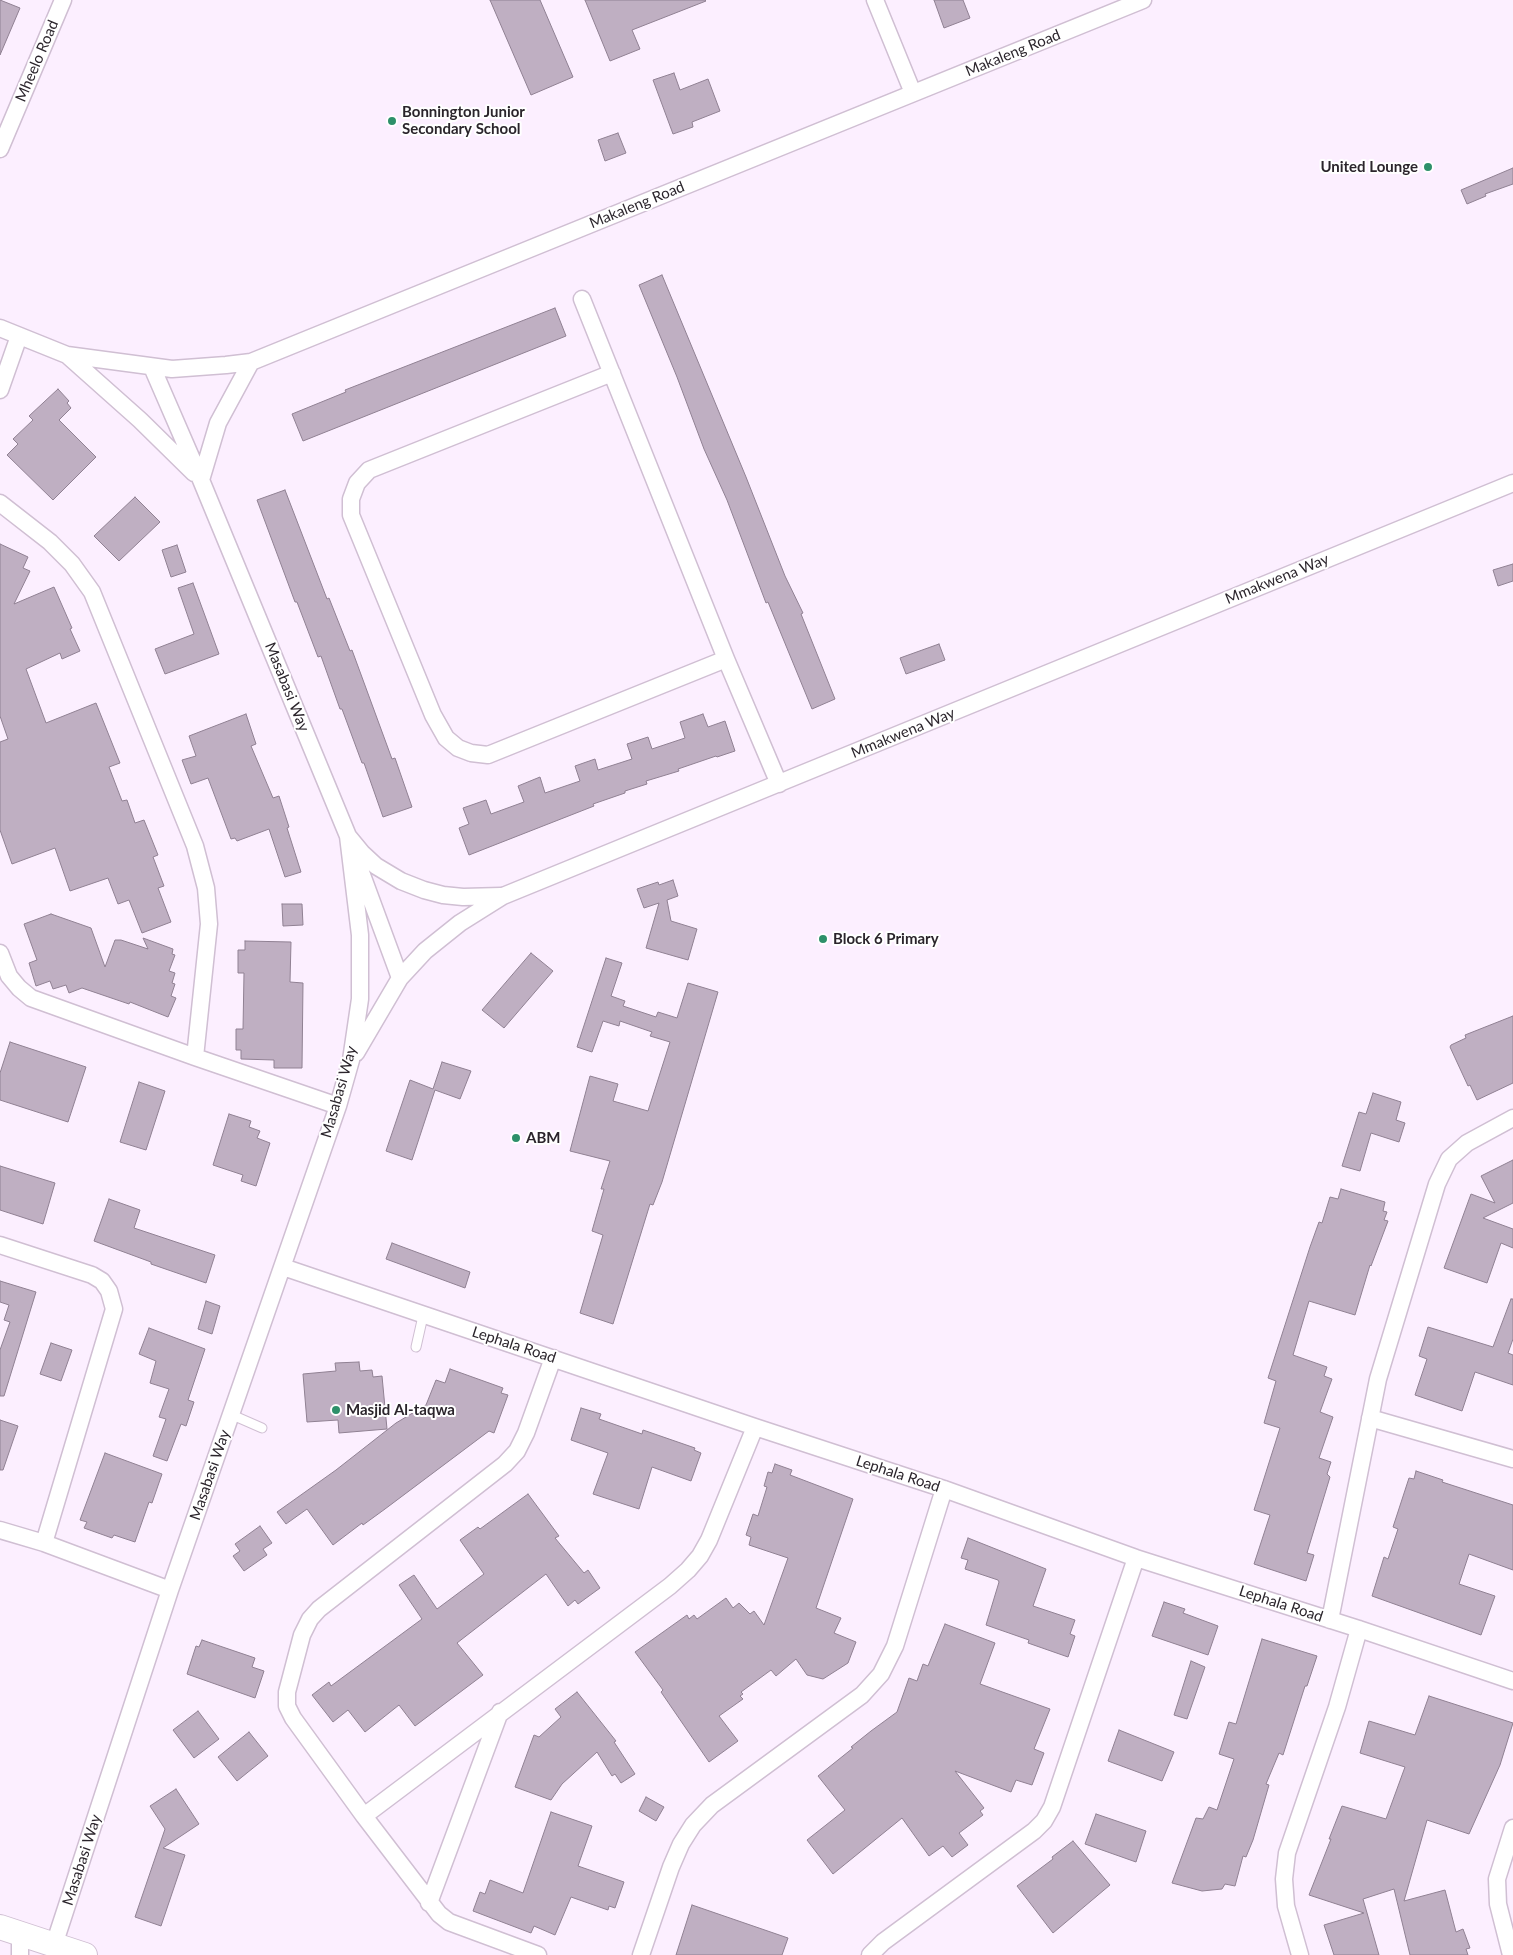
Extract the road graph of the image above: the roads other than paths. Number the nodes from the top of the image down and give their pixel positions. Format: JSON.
{"nodes":[{"id":1,"x":63,"y":0,"type":"edge"},
{"id":2,"x":875,"y":0,"type":"edge"},
{"id":3,"x":1143,"y":0,"type":"edge"},
{"id":4,"x":912,"y":93,"type":"junction"},
{"id":5,"x":0,"y":150,"type":"edge"},
{"id":6,"x":582,"y":299,"type":"dead end"},
{"id":7,"x":0,"y":328,"type":"edge"},
{"id":8,"x":19,"y":336,"type":"junction"},
{"id":9,"x":67,"y":355,"type":"junction"},
{"id":10,"x":251,"y":362,"type":"junction"},
{"id":11,"x":152,"y":368,"type":"junction"},
{"id":12,"x":612,"y":374,"type":"junction"},
{"id":13,"x":0,"y":390,"type":"edge"},
{"id":14,"x":201,"y":480,"type":"junction"},
{"id":15,"x":1513,"y":484,"type":"edge"},
{"id":16,"x":0,"y":503,"type":"edge"},
{"id":17,"x":726,"y":659,"type":"junction"},
{"id":18,"x":779,"y":784,"type":"junction"},
{"id":19,"x":348,"y":836,"type":"junction"},
{"id":20,"x":503,"y":896,"type":"junction"},
{"id":21,"x":0,"y":953,"type":"edge"},
{"id":22,"x":400,"y":978,"type":"junction"},
{"id":23,"x":195,"y":1057,"type":"junction"},
{"id":24,"x":351,"y":1060,"type":"junction"},
{"id":25,"x":338,"y":1106,"type":"junction"},
{"id":26,"x":1513,"y":1118,"type":"edge"},
{"id":27,"x":0,"y":1244,"type":"edge"},
{"id":28,"x":283,"y":1267,"type":"junction"},
{"id":29,"x":423,"y":1316,"type":"junction"},
{"id":30,"x":416,"y":1347,"type":"dead end"},
{"id":31,"x":552,"y":1358,"type":"junction"},
{"id":32,"x":230,"y":1414,"type":"junction"},
{"id":33,"x":1370,"y":1418,"type":"junction"},
{"id":34,"x":754,"y":1427,"type":"junction"},
{"id":35,"x":262,"y":1428,"type":"dead end"},
{"id":36,"x":1513,"y":1459,"type":"edge"},
{"id":37,"x":944,"y":1489,"type":"junction"},
{"id":38,"x":0,"y":1530,"type":"edge"},
{"id":39,"x":44,"y":1543,"type":"junction"},
{"id":40,"x":1136,"y":1558,"type":"junction"},
{"id":41,"x":170,"y":1590,"type":"junction"},
{"id":42,"x":1330,"y":1620,"type":"junction"},
{"id":43,"x":1359,"y":1630,"type":"junction"},
{"id":44,"x":1513,"y":1681,"type":"edge"},
{"id":45,"x":500,"y":1712,"type":"junction"},
{"id":46,"x":364,"y":1816,"type":"junction"},
{"id":47,"x":1513,"y":1828,"type":"edge"},
{"id":48,"x":429,"y":1903,"type":"junction"},
{"id":49,"x":13,"y":1938,"type":"edge"},
{"id":50,"x":54,"y":1945,"type":"junction"},
{"id":51,"x":85,"y":1955,"type":"edge"},
{"id":52,"x":538,"y":1955,"type":"edge"},
{"id":53,"x":641,"y":1955,"type":"edge"},
{"id":54,"x":870,"y":1955,"type":"edge"},
{"id":55,"x":1300,"y":1955,"type":"edge"},
{"id":56,"x":1511,"y":1955,"type":"edge"}],
"edges":[{"from":1,"to":5,"type":"street","name":"Mheelo Road"},
{"from":2,"to":4,"type":"street"},
{"from":3,"to":4,"type":"street","name":"Makaleng Road"},
{"from":4,"to":10,"type":"street","name":"Makaleng Road"},
{"from":6,"to":12,"type":"street"},
{"from":7,"to":8,"type":"street","name":"Masabasi Way"},
{"from":8,"to":9,"type":"street","name":"Masabasi Way"},
{"from":8,"to":13,"type":"street"},
{"from":9,"to":11,"type":"street","name":"Makaleng Road"},
{"from":9,"to":14,"type":"street","name":"Masabasi Way"},
{"from":10,"to":11,"type":"street","name":"Makaleng Road"},
{"from":10,"to":14,"type":"street"},
{"from":11,"to":14,"type":"street"},
{"from":12,"to":17,"type":"street"},
{"from":12,"to":17,"type":"street"},
{"from":14,"to":19,"type":"street","name":"Masabasi Way"},
{"from":15,"to":18,"type":"street","name":"Mmakwena Way"},
{"from":16,"to":23,"type":"street"},
{"from":17,"to":18,"type":"street"},
{"from":18,"to":20,"type":"street","name":"Mmakwena Way"},
{"from":19,"to":20,"type":"street"},
{"from":19,"to":22,"type":"street"},
{"from":19,"to":24,"type":"street","name":"Masabasi Way"},
{"from":20,"to":22,"type":"street","name":"Mmakwena Way"},
{"from":21,"to":23,"type":"street"},
{"from":22,"to":24,"type":"street","name":"Mmakwena Way"},
{"from":23,"to":25,"type":"street"},
{"from":24,"to":25,"type":"street","name":"Masabasi Way"},
{"from":25,"to":28,"type":"street","name":"Masabasi Way"},
{"from":26,"to":33,"type":"street"},
{"from":27,"to":39,"type":"street"},
{"from":28,"to":29,"type":"street","name":"Lephala Road"},
{"from":28,"to":32,"type":"street","name":"Masabasi Way"},
{"from":29,"to":30,"type":"lane"},
{"from":29,"to":31,"type":"street","name":"Lephala Road"},
{"from":31,"to":34,"type":"street","name":"Lephala Road"},
{"from":31,"to":46,"type":"street"},
{"from":32,"to":35,"type":"lane"},
{"from":32,"to":41,"type":"street","name":"Masabasi Way"},
{"from":33,"to":36,"type":"street"},
{"from":33,"to":42,"type":"street"},
{"from":34,"to":37,"type":"street","name":"Lephala Road"},
{"from":34,"to":45,"type":"street"},
{"from":37,"to":40,"type":"street","name":"Lephala Road"},
{"from":37,"to":53,"type":"street"},
{"from":38,"to":39,"type":"street"},
{"from":39,"to":41,"type":"street"},
{"from":40,"to":42,"type":"street","name":"Lephala Road"},
{"from":40,"to":54,"type":"street"},
{"from":41,"to":50,"type":"street","name":"Masabasi Way"},
{"from":42,"to":43,"type":"street","name":"Lephala Road"},
{"from":43,"to":44,"type":"street","name":"Lephala Road"},
{"from":43,"to":55,"type":"street"},
{"from":45,"to":46,"type":"street"},
{"from":45,"to":48,"type":"street"},
{"from":46,"to":48,"type":"street"},
{"from":47,"to":56,"type":"street"},
{"from":48,"to":52,"type":"street"},
{"from":49,"to":50,"type":"main road"},
{"from":50,"to":51,"type":"main road"}]}
